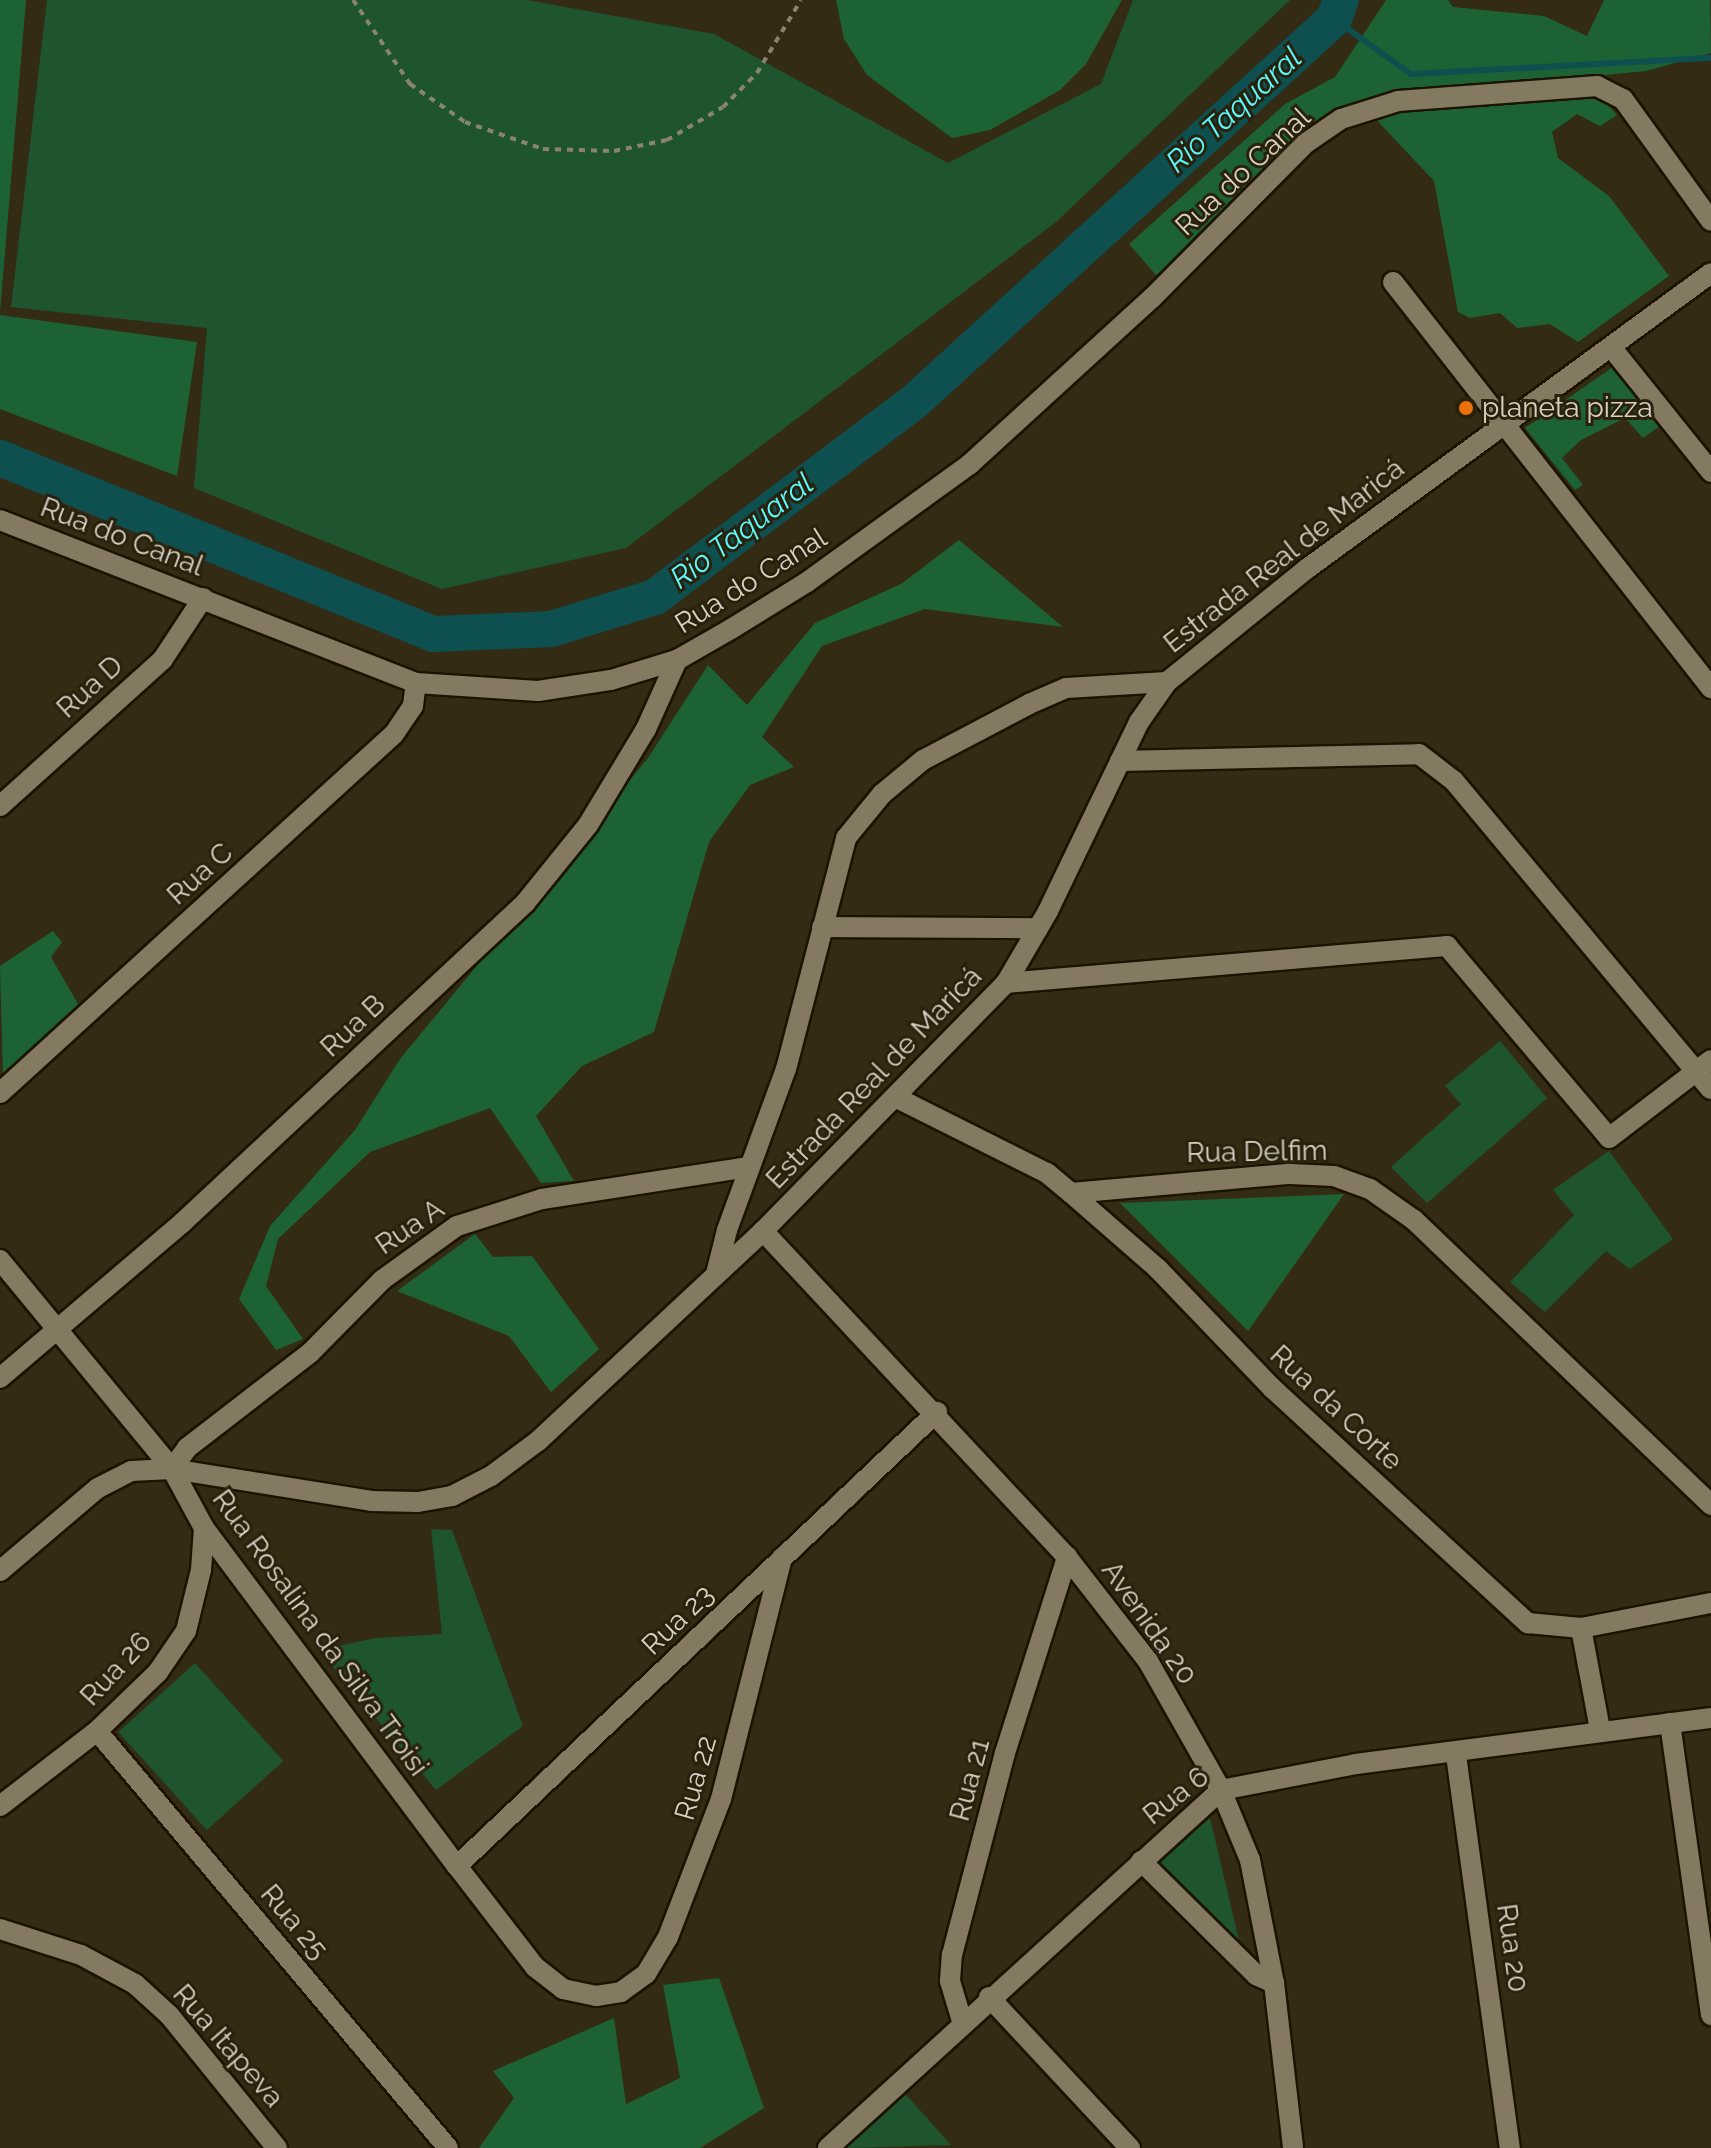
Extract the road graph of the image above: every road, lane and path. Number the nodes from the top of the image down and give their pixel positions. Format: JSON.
{"nodes":[{"id":1,"x":353,"y":0,"type":"edge"},
{"id":2,"x":801,"y":0,"type":"edge"},
{"id":3,"x":1711,"y":221,"type":"edge"},
{"id":4,"x":1711,"y":273,"type":"edge"},
{"id":5,"x":1393,"y":282,"type":"dead end"},
{"id":6,"x":1611,"y":347,"type":"junction"},
{"id":7,"x":1502,"y":426,"type":"junction"},
{"id":8,"x":1711,"y":472,"type":"edge"},
{"id":9,"x":0,"y":520,"type":"edge"},
{"id":10,"x":203,"y":598,"type":"junction"},
{"id":11,"x":677,"y":660,"type":"junction"},
{"id":12,"x":1167,"y":682,"type":"junction"},
{"id":13,"x":416,"y":683,"type":"junction"},
{"id":14,"x":1711,"y":688,"type":"edge"},
{"id":15,"x":1120,"y":761,"type":"junction"},
{"id":16,"x":0,"y":806,"type":"edge"},
{"id":17,"x":822,"y":927,"type":"junction"},
{"id":18,"x":1038,"y":928,"type":"junction"},
{"id":19,"x":1006,"y":983,"type":"junction"},
{"id":20,"x":1704,"y":1066,"type":"edge"},
{"id":21,"x":1711,"y":1089,"type":"edge"},
{"id":22,"x":0,"y":1093,"type":"edge"},
{"id":23,"x":895,"y":1097,"type":"junction"},
{"id":24,"x":748,"y":1167,"type":"junction"},
{"id":25,"x":1071,"y":1193,"type":"junction"},
{"id":26,"x":763,"y":1231,"type":"junction"},
{"id":27,"x":0,"y":1260,"type":"edge"},
{"id":28,"x":716,"y":1274,"type":"junction"},
{"id":29,"x":54,"y":1329,"type":"junction"},
{"id":30,"x":0,"y":1378,"type":"edge"},
{"id":31,"x":937,"y":1412,"type":"junction"},
{"id":32,"x":172,"y":1469,"type":"junction"},
{"id":33,"x":1711,"y":1505,"type":"edge"},
{"id":34,"x":204,"y":1528,"type":"junction"},
{"id":35,"x":1067,"y":1557,"type":"junction"},
{"id":36,"x":782,"y":1558,"type":"junction"},
{"id":37,"x":0,"y":1571,"type":"edge"},
{"id":38,"x":1711,"y":1603,"type":"edge"},
{"id":39,"x":1581,"y":1628,"type":"junction"},
{"id":40,"x":1711,"y":1718,"type":"edge"},
{"id":41,"x":1670,"y":1723,"type":"junction"},
{"id":42,"x":1600,"y":1730,"type":"junction"},
{"id":43,"x":97,"y":1731,"type":"junction"},
{"id":44,"x":1456,"y":1755,"type":"junction"},
{"id":45,"x":1221,"y":1790,"type":"junction"},
{"id":46,"x":0,"y":1806,"type":"edge"},
{"id":47,"x":1141,"y":1861,"type":"junction"},
{"id":48,"x":457,"y":1866,"type":"junction"},
{"id":49,"x":0,"y":1929,"type":"edge"},
{"id":50,"x":1274,"y":1983,"type":"junction"},
{"id":51,"x":621,"y":1992,"type":"joint"},
{"id":52,"x":989,"y":1997,"type":"junction"},
{"id":53,"x":1711,"y":2015,"type":"edge"},
{"id":54,"x":962,"y":2021,"type":"junction"},
{"id":55,"x":831,"y":2147,"type":"edge"},
{"id":56,"x":277,"y":2148,"type":"edge"},
{"id":57,"x":448,"y":2148,"type":"edge"},
{"id":58,"x":1130,"y":2148,"type":"edge"},
{"id":59,"x":1293,"y":2148,"type":"edge"},
{"id":60,"x":1510,"y":2148,"type":"edge"}],
"edges":[{"from":1,"to":2,"type":"path"},
{"from":3,"to":11,"type":"street","name":"Rua do Canal"},
{"from":4,"to":6,"type":"street","name":"Estrada Real de Maricá"},
{"from":5,"to":7,"type":"street"},
{"from":6,"to":7,"type":"street","name":"Estrada Real de Maricá"},
{"from":6,"to":8,"type":"street"},
{"from":7,"to":12,"type":"street","name":"Estrada Real de Maricá"},
{"from":7,"to":14,"type":"street"},
{"from":9,"to":10,"type":"street","name":"Rua do Canal"},
{"from":10,"to":13,"type":"street","name":"Rua do Canal"},
{"from":10,"to":16,"type":"street","name":"Rua D"},
{"from":11,"to":13,"type":"street","name":"Rua do Canal"},
{"from":11,"to":29,"type":"street","name":"Rua B"},
{"from":12,"to":15,"type":"street","name":"Estrada Real de Maricá"},
{"from":12,"to":17,"type":"street"},
{"from":13,"to":22,"type":"street","name":"Rua C"},
{"from":15,"to":18,"type":"street","name":"Estrada Real de Maricá"},
{"from":15,"to":20,"type":"street"},
{"from":17,"to":18,"type":"street"},
{"from":17,"to":24,"type":"street"},
{"from":18,"to":19,"type":"street","name":"Estrada Real de Maricá"},
{"from":19,"to":20,"type":"street"},
{"from":19,"to":23,"type":"street","name":"Estrada Real de Maricá"},
{"from":20,"to":21,"type":"street"},
{"from":23,"to":25,"type":"street"},
{"from":23,"to":26,"type":"street","name":"Estrada Real de Maricá"},
{"from":24,"to":28,"type":"street"},
{"from":24,"to":32,"type":"street","name":"Rua A"},
{"from":25,"to":33,"type":"street","name":"Rua Delfim"},
{"from":25,"to":39,"type":"street","name":"Rua da Corte"},
{"from":26,"to":28,"type":"street","name":"Estrada Real de Maricá"},
{"from":26,"to":31,"type":"street","name":"Avenida 20"},
{"from":27,"to":29,"type":"street","name":"Rua Rosalina da Silva Troisi"},
{"from":28,"to":32,"type":"street","name":"Estrada Real de Maricá"},
{"from":29,"to":30,"type":"street","name":"Rua B"},
{"from":29,"to":32,"type":"street","name":"Rua Rosalina da Silva Troisi"},
{"from":31,"to":35,"type":"street","name":"Avenida 20"},
{"from":31,"to":36,"type":"street","name":"Rua 23"},
{"from":32,"to":34,"type":"street","name":"Rua Rosalina da Silva Troisi"},
{"from":32,"to":37,"type":"street","name":"Estrada Real de Maricá"},
{"from":34,"to":43,"type":"street","name":"Rua 26"},
{"from":34,"to":48,"type":"street","name":"Rua Rosalina da Silva Troisi"},
{"from":35,"to":45,"type":"street","name":"Avenida 20"},
{"from":35,"to":54,"type":"street","name":"Rua 21"},
{"from":36,"to":48,"type":"street","name":"Rua 23"},
{"from":36,"to":51,"type":"street","name":"Rua 22"},
{"from":38,"to":39,"type":"street","name":"Rua da Corte"},
{"from":39,"to":42,"type":"street"},
{"from":40,"to":41,"type":"street","name":"Rua 6"},
{"from":41,"to":42,"type":"street","name":"Rua 6"},
{"from":41,"to":53,"type":"street"},
{"from":42,"to":44,"type":"street","name":"Rua 6"},
{"from":43,"to":46,"type":"street","name":"Rua 26"},
{"from":43,"to":57,"type":"street","name":"Rua 25"},
{"from":44,"to":45,"type":"street","name":"Rua 6"},
{"from":44,"to":60,"type":"street","name":"Rua 20"},
{"from":45,"to":47,"type":"street","name":"Rua 6"},
{"from":45,"to":50,"type":"street","name":"Avenida 20"},
{"from":47,"to":50,"type":"street"},
{"from":47,"to":52,"type":"street","name":"Rua 6"},
{"from":48,"to":51,"type":"street","name":"Rua Rosalina da Silva Troisi"},
{"from":49,"to":56,"type":"street","name":"Rua Itapeva"},
{"from":50,"to":59,"type":"street","name":"Avenida 20"},
{"from":52,"to":54,"type":"street","name":"Rua 6"},
{"from":52,"to":58,"type":"street"},
{"from":54,"to":55,"type":"street","name":"Rua 6"}]}
